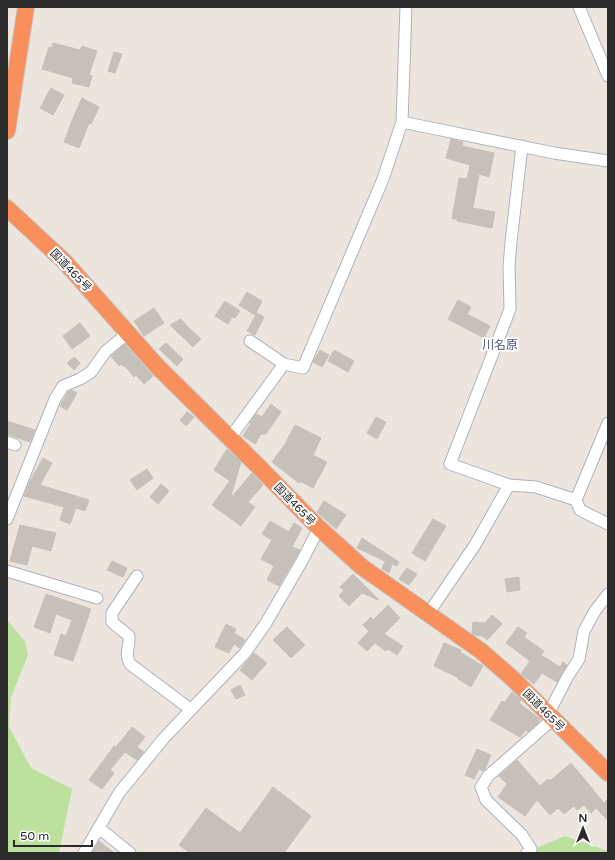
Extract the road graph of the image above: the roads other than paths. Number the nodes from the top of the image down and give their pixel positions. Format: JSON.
{"nodes":[{"id":1,"x":26,"y":7,"type":"edge"},
{"id":2,"x":406,"y":7,"type":"edge"},
{"id":3,"x":579,"y":7,"type":"edge"},
{"id":4,"x":608,"y":76,"type":"edge"},
{"id":5,"x":402,"y":122,"type":"junction"},
{"id":6,"x":7,"y":131,"type":"edge"},
{"id":7,"x":522,"y":146,"type":"junction"},
{"id":8,"x":608,"y":160,"type":"edge"},
{"id":9,"x":7,"y":208,"type":"edge"},
{"id":10,"x":128,"y":333,"type":"junction"},
{"id":11,"x":250,"y":341,"type":"dead end"},
{"id":12,"x":284,"y":364,"type":"junction"},
{"id":13,"x":608,"y":423,"type":"edge"},
{"id":14,"x":230,"y":438,"type":"junction"},
{"id":15,"x":509,"y":485,"type":"junction"},
{"id":16,"x":576,"y":500,"type":"junction"},
{"id":17,"x":7,"y":519,"type":"edge"},
{"id":18,"x":608,"y":524,"type":"edge"},
{"id":19,"x":319,"y":528,"type":"junction"},
{"id":20,"x":7,"y":571,"type":"edge"},
{"id":21,"x":136,"y":576,"type":"dead end"},
{"id":22,"x":608,"y":594,"type":"edge"},
{"id":23,"x":97,"y":598,"type":"dead end"},
{"id":24,"x":428,"y":614,"type":"junction"},
{"id":25,"x":190,"y":709,"type":"junction"},
{"id":26,"x":550,"y":716,"type":"junction"},
{"id":27,"x":608,"y":773,"type":"edge"},
{"id":28,"x":99,"y":828,"type":"junction"},
{"id":29,"x":84,"y":853,"type":"edge"},
{"id":30,"x":130,"y":853,"type":"edge"},
{"id":31,"x":527,"y":853,"type":"edge"}],
"edges":[{"from":1,"to":6,"type":"highway"},
{"from":2,"to":5,"type":"street"},
{"from":3,"to":4,"type":"street"},
{"from":5,"to":7,"type":"street"},
{"from":5,"to":12,"type":"street"},
{"from":7,"to":8,"type":"street"},
{"from":7,"to":15,"type":"street"},
{"from":9,"to":10,"type":"highway","name":"国道465号"},
{"from":10,"to":14,"type":"highway","name":"国道465号"},
{"from":10,"to":17,"type":"street"},
{"from":11,"to":12,"type":"street"},
{"from":12,"to":14,"type":"street"},
{"from":13,"to":16,"type":"street"},
{"from":14,"to":19,"type":"highway","name":"国道465号"},
{"from":15,"to":16,"type":"street"},
{"from":15,"to":24,"type":"street"},
{"from":16,"to":18,"type":"street"},
{"from":19,"to":24,"type":"highway","name":"国道465号"},
{"from":19,"to":25,"type":"street"},
{"from":20,"to":23,"type":"street"},
{"from":21,"to":25,"type":"street"},
{"from":22,"to":26,"type":"street"},
{"from":24,"to":26,"type":"highway","name":"国道465号"},
{"from":25,"to":28,"type":"street"},
{"from":26,"to":27,"type":"highway","name":"国道465号"},
{"from":26,"to":31,"type":"street"},
{"from":28,"to":29,"type":"street"},
{"from":28,"to":30,"type":"street"}]}
